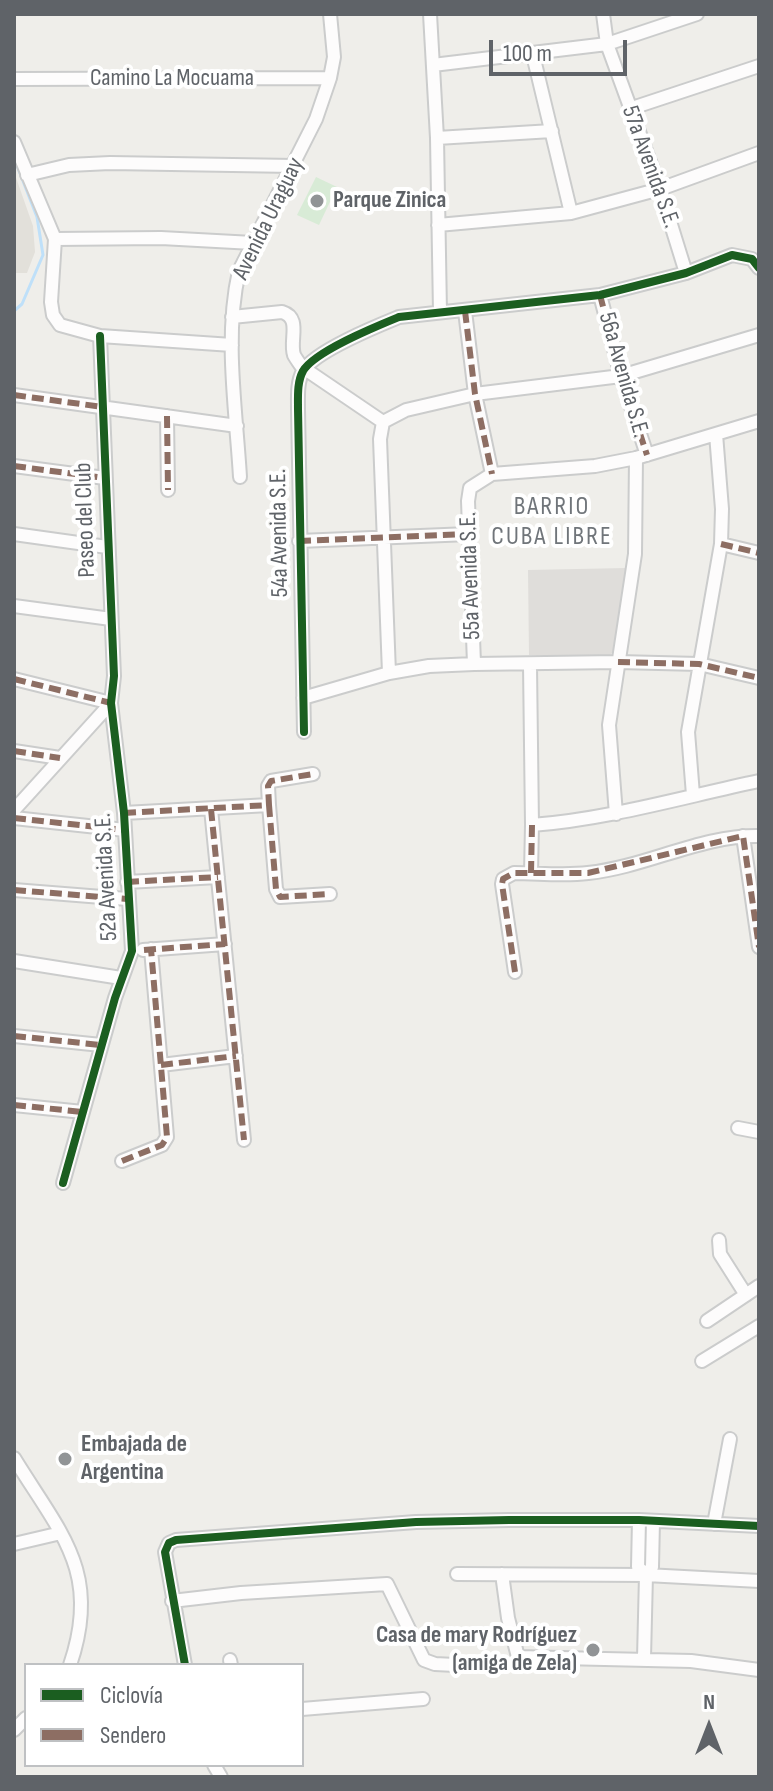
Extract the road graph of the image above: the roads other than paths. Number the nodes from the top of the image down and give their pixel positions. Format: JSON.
{"nodes":[{"id":1,"x":330,"y":14,"type":"edge"},
{"id":2,"x":430,"y":14,"type":"edge"},
{"id":3,"x":603,"y":14,"type":"edge"},
{"id":4,"x":697,"y":14,"type":"edge"},
{"id":5,"x":607,"y":44,"type":"junction"},
{"id":6,"x":533,"y":55,"type":"junction"},
{"id":7,"x":433,"y":65,"type":"junction"},
{"id":8,"x":759,"y":66,"type":"edge"},
{"id":9,"x":330,"y":78,"type":"junction"},
{"id":10,"x":14,"y":79,"type":"edge"},
{"id":11,"x":629,"y":109,"type":"junction"},
{"id":12,"x":552,"y":131,"type":"junction"},
{"id":13,"x":437,"y":138,"type":"junction"},
{"id":14,"x":14,"y":142,"type":"edge"},
{"id":15,"x":759,"y":153,"type":"edge"},
{"id":16,"x":294,"y":166,"type":"junction"},
{"id":17,"x":27,"y":175,"type":"junction"},
{"id":18,"x":660,"y":189,"type":"junction"},
{"id":19,"x":571,"y":213,"type":"junction"},
{"id":20,"x":438,"y":225,"type":"junction"},
{"id":21,"x":55,"y":239,"type":"junction"},
{"id":22,"x":253,"y":243,"type":"junction"},
{"id":23,"x":759,"y":268,"type":"edge"},
{"id":24,"x":686,"y":273,"type":"junction"},
{"id":25,"x":600,"y":295,"type":"junction"},
{"id":26,"x":465,"y":311,"type":"junction"},
{"id":27,"x":440,"y":312,"type":"junction"},
{"id":28,"x":232,"y":317,"type":"junction"},
{"id":29,"x":759,"y":335,"type":"edge"},
{"id":30,"x":100,"y":336,"type":"junction"},
{"id":31,"x":232,"y":345,"type":"junction"},
{"id":32,"x":305,"y":368,"type":"junction"},
{"id":33,"x":621,"y":376,"type":"junction"},
{"id":34,"x":475,"y":394,"type":"junction"},
{"id":35,"x":14,"y":395,"type":"edge"},
{"id":36,"x":103,"y":407,"type":"junction"},
{"id":37,"x":167,"y":416,"type":"junction"},
{"id":38,"x":759,"y":421,"type":"edge"},
{"id":39,"x":383,"y":422,"type":"junction"},
{"id":40,"x":237,"y":426,"type":"junction"},
{"id":41,"x":716,"y":434,"type":"junction"},
{"id":42,"x":642,"y":456,"type":"junction"},
{"id":43,"x":14,"y":466,"type":"edge"},
{"id":44,"x":492,"y":474,"type":"junction"},
{"id":45,"x":240,"y":477,"type":"dead end"},
{"id":46,"x":105,"y":478,"type":"junction"},
{"id":47,"x":168,"y":490,"type":"dead end"},
{"id":48,"x":14,"y":534,"type":"edge"},
{"id":49,"x":469,"y":534,"type":"junction"},
{"id":50,"x":385,"y":537,"type":"junction"},
{"id":51,"x":299,"y":541,"type":"junction"},
{"id":52,"x":721,"y":544,"type":"junction"},
{"id":53,"x":107,"y":547,"type":"junction"},
{"id":54,"x":759,"y":553,"type":"edge"},
{"id":55,"x":14,"y":606,"type":"edge"},
{"id":56,"x":111,"y":619,"type":"junction"},
{"id":57,"x":618,"y":662,"type":"junction"},
{"id":58,"x":474,"y":664,"type":"junction"},
{"id":59,"x":699,"y":664,"type":"junction"},
{"id":60,"x":530,"y":665,"type":"junction"},
{"id":61,"x":389,"y":673,"type":"junction"},
{"id":62,"x":759,"y":678,"type":"edge"},
{"id":63,"x":14,"y":679,"type":"edge"},
{"id":64,"x":303,"y":698,"type":"junction"},
{"id":65,"x":111,"y":703,"type":"junction"},
{"id":66,"x":304,"y":732,"type":"dead end"},
{"id":67,"x":14,"y":751,"type":"edge"},
{"id":68,"x":60,"y":758,"type":"junction"},
{"id":69,"x":313,"y":774,"type":"dead end"},
{"id":70,"x":759,"y":781,"type":"edge"},
{"id":71,"x":693,"y":795,"type":"junction"},
{"id":72,"x":269,"y":805,"type":"junction"},
{"id":73,"x":211,"y":809,"type":"junction"},
{"id":74,"x":14,"y":810,"type":"edge"},
{"id":75,"x":124,"y":813,"type":"junction"},
{"id":76,"x":616,"y":814,"type":"junction"},
{"id":77,"x":14,"y":818,"type":"edge"},
{"id":78,"x":532,"y":825,"type":"junction"},
{"id":79,"x":125,"y":830,"type":"junction"},
{"id":80,"x":743,"y":836,"type":"junction"},
{"id":81,"x":759,"y":836,"type":"edge"},
{"id":82,"x":531,"y":873,"type":"junction"},
{"id":83,"x":218,"y":877,"type":"junction"},
{"id":84,"x":127,"y":882,"type":"junction"},
{"id":85,"x":14,"y":890,"type":"edge"},
{"id":86,"x":330,"y":894,"type":"dead end"},
{"id":87,"x":127,"y":899,"type":"junction"},
{"id":88,"x":225,"y":944,"type":"junction"},
{"id":89,"x":759,"y":947,"type":"edge"},
{"id":90,"x":151,"y":949,"type":"junction"},
{"id":91,"x":132,"y":951,"type":"junction"},
{"id":92,"x":14,"y":961,"type":"edge"},
{"id":93,"x":515,"y":972,"type":"dead end"},
{"id":94,"x":121,"y":978,"type":"junction"},
{"id":95,"x":14,"y":1036,"type":"edge"},
{"id":96,"x":101,"y":1045,"type":"junction"},
{"id":97,"x":236,"y":1056,"type":"junction"},
{"id":98,"x":161,"y":1065,"type":"junction"},
{"id":99,"x":14,"y":1105,"type":"edge"},
{"id":100,"x":83,"y":1112,"type":"junction"},
{"id":101,"x":738,"y":1128,"type":"dead end"},
{"id":102,"x":759,"y":1132,"type":"edge"},
{"id":103,"x":244,"y":1140,"type":"dead end"},
{"id":104,"x":122,"y":1161,"type":"dead end"},
{"id":105,"x":63,"y":1183,"type":"dead end"},
{"id":106,"x":719,"y":1240,"type":"dead end"},
{"id":107,"x":759,"y":1286,"type":"edge"},
{"id":108,"x":746,"y":1295,"type":"junction"},
{"id":109,"x":707,"y":1321,"type":"dead end"},
{"id":110,"x":759,"y":1326,"type":"edge"},
{"id":111,"x":702,"y":1361,"type":"dead end"},
{"id":112,"x":730,"y":1439,"type":"dead end"},
{"id":113,"x":14,"y":1458,"type":"edge"},
{"id":114,"x":639,"y":1520,"type":"junction"},
{"id":115,"x":653,"y":1521,"type":"junction"},
{"id":116,"x":714,"y":1524,"type":"junction"},
{"id":117,"x":759,"y":1526,"type":"edge"},
{"id":118,"x":61,"y":1533,"type":"junction"},
{"id":119,"x":14,"y":1544,"type":"edge"},
{"id":120,"x":457,"y":1574,"type":"dead end"},
{"id":121,"x":502,"y":1574,"type":"junction"},
{"id":122,"x":646,"y":1575,"type":"junction"},
{"id":123,"x":759,"y":1581,"type":"edge"},
{"id":124,"x":172,"y":1601,"type":"junction"},
{"id":125,"x":644,"y":1658,"type":"junction"},
{"id":126,"x":71,"y":1663,"type":"edge"},
{"id":127,"x":185,"y":1663,"type":"edge"},
{"id":128,"x":455,"y":1665,"type":"dead end"},
{"id":129,"x":759,"y":1670,"type":"edge"},
{"id":130,"x":423,"y":1699,"type":"dead end"},
{"id":131,"x":304,"y":1709,"type":"edge"}],
"edges":[{"from":1,"to":9,"type":"street","name":"Avenida Uraguay"},
{"from":2,"to":7,"type":"street"},
{"from":3,"to":5,"type":"street","name":"57a Avenida S.E."},
{"from":4,"to":5,"type":"street"},
{"from":5,"to":6,"type":"street"},
{"from":5,"to":11,"type":"street","name":"57a Avenida S.E."},
{"from":6,"to":7,"type":"street"},
{"from":6,"to":12,"type":"street"},
{"from":7,"to":13,"type":"street"},
{"from":8,"to":11,"type":"street"},
{"from":9,"to":10,"type":"street","name":"Camino La Mocuama"},
{"from":9,"to":16,"type":"street","name":"Avenida Uraguay"},
{"from":11,"to":18,"type":"street","name":"57a Avenida S.E."},
{"from":12,"to":13,"type":"street"},
{"from":12,"to":19,"type":"street"},
{"from":13,"to":20,"type":"street"},
{"from":14,"to":17,"type":"street"},
{"from":15,"to":18,"type":"street"},
{"from":16,"to":17,"type":"street"},
{"from":16,"to":22,"type":"street","name":"Avenida Uraguay"},
{"from":17,"to":21,"type":"street"},
{"from":18,"to":19,"type":"street"},
{"from":18,"to":24,"type":"street","name":"57a Avenida S.E."},
{"from":19,"to":20,"type":"street"},
{"from":20,"to":27,"type":"street"},
{"from":21,"to":22,"type":"street"},
{"from":21,"to":30,"type":"street"},
{"from":22,"to":28,"type":"street","name":"Avenida Uraguay"},
{"from":23,"to":24,"type":"street"},
{"from":24,"to":25,"type":"street"},
{"from":25,"to":26,"type":"street"},
{"from":25,"to":33,"type":"street","name":"56a Avenida S.E."},
{"from":26,"to":27,"type":"street"},
{"from":26,"to":34,"type":"street"},
{"from":27,"to":32,"type":"street"},
{"from":28,"to":31,"type":"street","name":"Avenida Uraguay"},
{"from":28,"to":32,"type":"street"},
{"from":29,"to":33,"type":"street"},
{"from":30,"to":31,"type":"street"},
{"from":30,"to":36,"type":"street","name":"Paseo del Club"},
{"from":31,"to":40,"type":"street","name":"Avenida Uraguay"},
{"from":32,"to":39,"type":"street"},
{"from":32,"to":51,"type":"street","name":"54a Avenida S.E."},
{"from":33,"to":34,"type":"street"},
{"from":33,"to":42,"type":"street","name":"56a Avenida S.E."},
{"from":34,"to":39,"type":"street"},
{"from":34,"to":44,"type":"street"},
{"from":35,"to":36,"type":"street"},
{"from":36,"to":37,"type":"street"},
{"from":36,"to":46,"type":"street","name":"Paseo del Club"},
{"from":37,"to":40,"type":"street"},
{"from":37,"to":47,"type":"street"},
{"from":38,"to":41,"type":"street"},
{"from":39,"to":50,"type":"street"},
{"from":40,"to":45,"type":"street","name":"Avenida Uraguay"},
{"from":41,"to":42,"type":"street"},
{"from":41,"to":52,"type":"street"},
{"from":42,"to":44,"type":"street"},
{"from":42,"to":57,"type":"street","name":"56a Avenida S.E."},
{"from":43,"to":46,"type":"street"},
{"from":44,"to":49,"type":"street","name":"55a Avenida S.E."},
{"from":46,"to":53,"type":"street","name":"Paseo del Club"},
{"from":48,"to":53,"type":"street"},
{"from":49,"to":50,"type":"street"},
{"from":49,"to":58,"type":"street","name":"55a Avenida S.E."},
{"from":50,"to":51,"type":"street"},
{"from":50,"to":61,"type":"street"},
{"from":51,"to":64,"type":"street","name":"54a Avenida S.E."},
{"from":52,"to":54,"type":"street"},
{"from":52,"to":59,"type":"street"},
{"from":53,"to":56,"type":"street","name":"Paseo del Club"},
{"from":55,"to":56,"type":"street"},
{"from":56,"to":65,"type":"street","name":"Paseo del Club"},
{"from":57,"to":59,"type":"street"},
{"from":57,"to":60,"type":"street"},
{"from":57,"to":76,"type":"street","name":"56a Avenida S.E."},
{"from":58,"to":60,"type":"street"},
{"from":58,"to":61,"type":"street"},
{"from":59,"to":62,"type":"street"},
{"from":59,"to":71,"type":"street"},
{"from":60,"to":78,"type":"street"},
{"from":61,"to":64,"type":"street"},
{"from":63,"to":65,"type":"street"},
{"from":64,"to":66,"type":"street","name":"54a Avenida S.E."},
{"from":65,"to":68,"type":"street"},
{"from":65,"to":75,"type":"street","name":"52a Avenida S.E."},
{"from":67,"to":68,"type":"street"},
{"from":68,"to":74,"type":"street"},
{"from":69,"to":72,"type":"street"},
{"from":70,"to":71,"type":"street"},
{"from":71,"to":76,"type":"street"},
{"from":72,"to":73,"type":"street"},
{"from":72,"to":86,"type":"street"},
{"from":73,"to":75,"type":"street"},
{"from":73,"to":83,"type":"street"},
{"from":75,"to":79,"type":"street","name":"52a Avenida S.E."},
{"from":76,"to":78,"type":"street"},
{"from":77,"to":79,"type":"street"},
{"from":78,"to":82,"type":"street"},
{"from":79,"to":84,"type":"street","name":"52a Avenida S.E."},
{"from":80,"to":81,"type":"street"},
{"from":80,"to":82,"type":"street"},
{"from":80,"to":89,"type":"street"},
{"from":82,"to":93,"type":"street"},
{"from":83,"to":84,"type":"street"},
{"from":83,"to":88,"type":"street"},
{"from":84,"to":87,"type":"street","name":"52a Avenida S.E."},
{"from":85,"to":87,"type":"street"},
{"from":87,"to":91,"type":"street","name":"52a Avenida S.E."},
{"from":88,"to":90,"type":"street"},
{"from":88,"to":97,"type":"street"},
{"from":90,"to":91,"type":"street"},
{"from":90,"to":98,"type":"street"},
{"from":91,"to":94,"type":"street","name":"52a Avenida S.E."},
{"from":92,"to":94,"type":"street"},
{"from":94,"to":96,"type":"street","name":"52a Avenida S.E."},
{"from":95,"to":96,"type":"street"},
{"from":96,"to":100,"type":"street","name":"52a Avenida S.E."},
{"from":97,"to":98,"type":"street"},
{"from":97,"to":103,"type":"street"},
{"from":98,"to":104,"type":"street"},
{"from":99,"to":100,"type":"street"},
{"from":100,"to":105,"type":"street","name":"52a Avenida S.E."},
{"from":101,"to":102,"type":"street"},
{"from":106,"to":108,"type":"street"},
{"from":107,"to":108,"type":"street"},
{"from":108,"to":109,"type":"street"},
{"from":110,"to":111,"type":"street"},
{"from":112,"to":116,"type":"street"},
{"from":113,"to":118,"type":"street"},
{"from":114,"to":115,"type":"street"},
{"from":114,"to":122,"type":"street"},
{"from":114,"to":124,"type":"street"},
{"from":115,"to":116,"type":"street"},
{"from":115,"to":122,"type":"street"},
{"from":116,"to":117,"type":"street"},
{"from":118,"to":119,"type":"street"},
{"from":118,"to":126,"type":"street"},
{"from":120,"to":121,"type":"street"},
{"from":121,"to":122,"type":"street"},
{"from":121,"to":125,"type":"street"},
{"from":122,"to":123,"type":"street"},
{"from":122,"to":125,"type":"street"},
{"from":124,"to":127,"type":"street"},
{"from":124,"to":128,"type":"street"},
{"from":125,"to":129,"type":"street"},
{"from":130,"to":131,"type":"street"}]}
